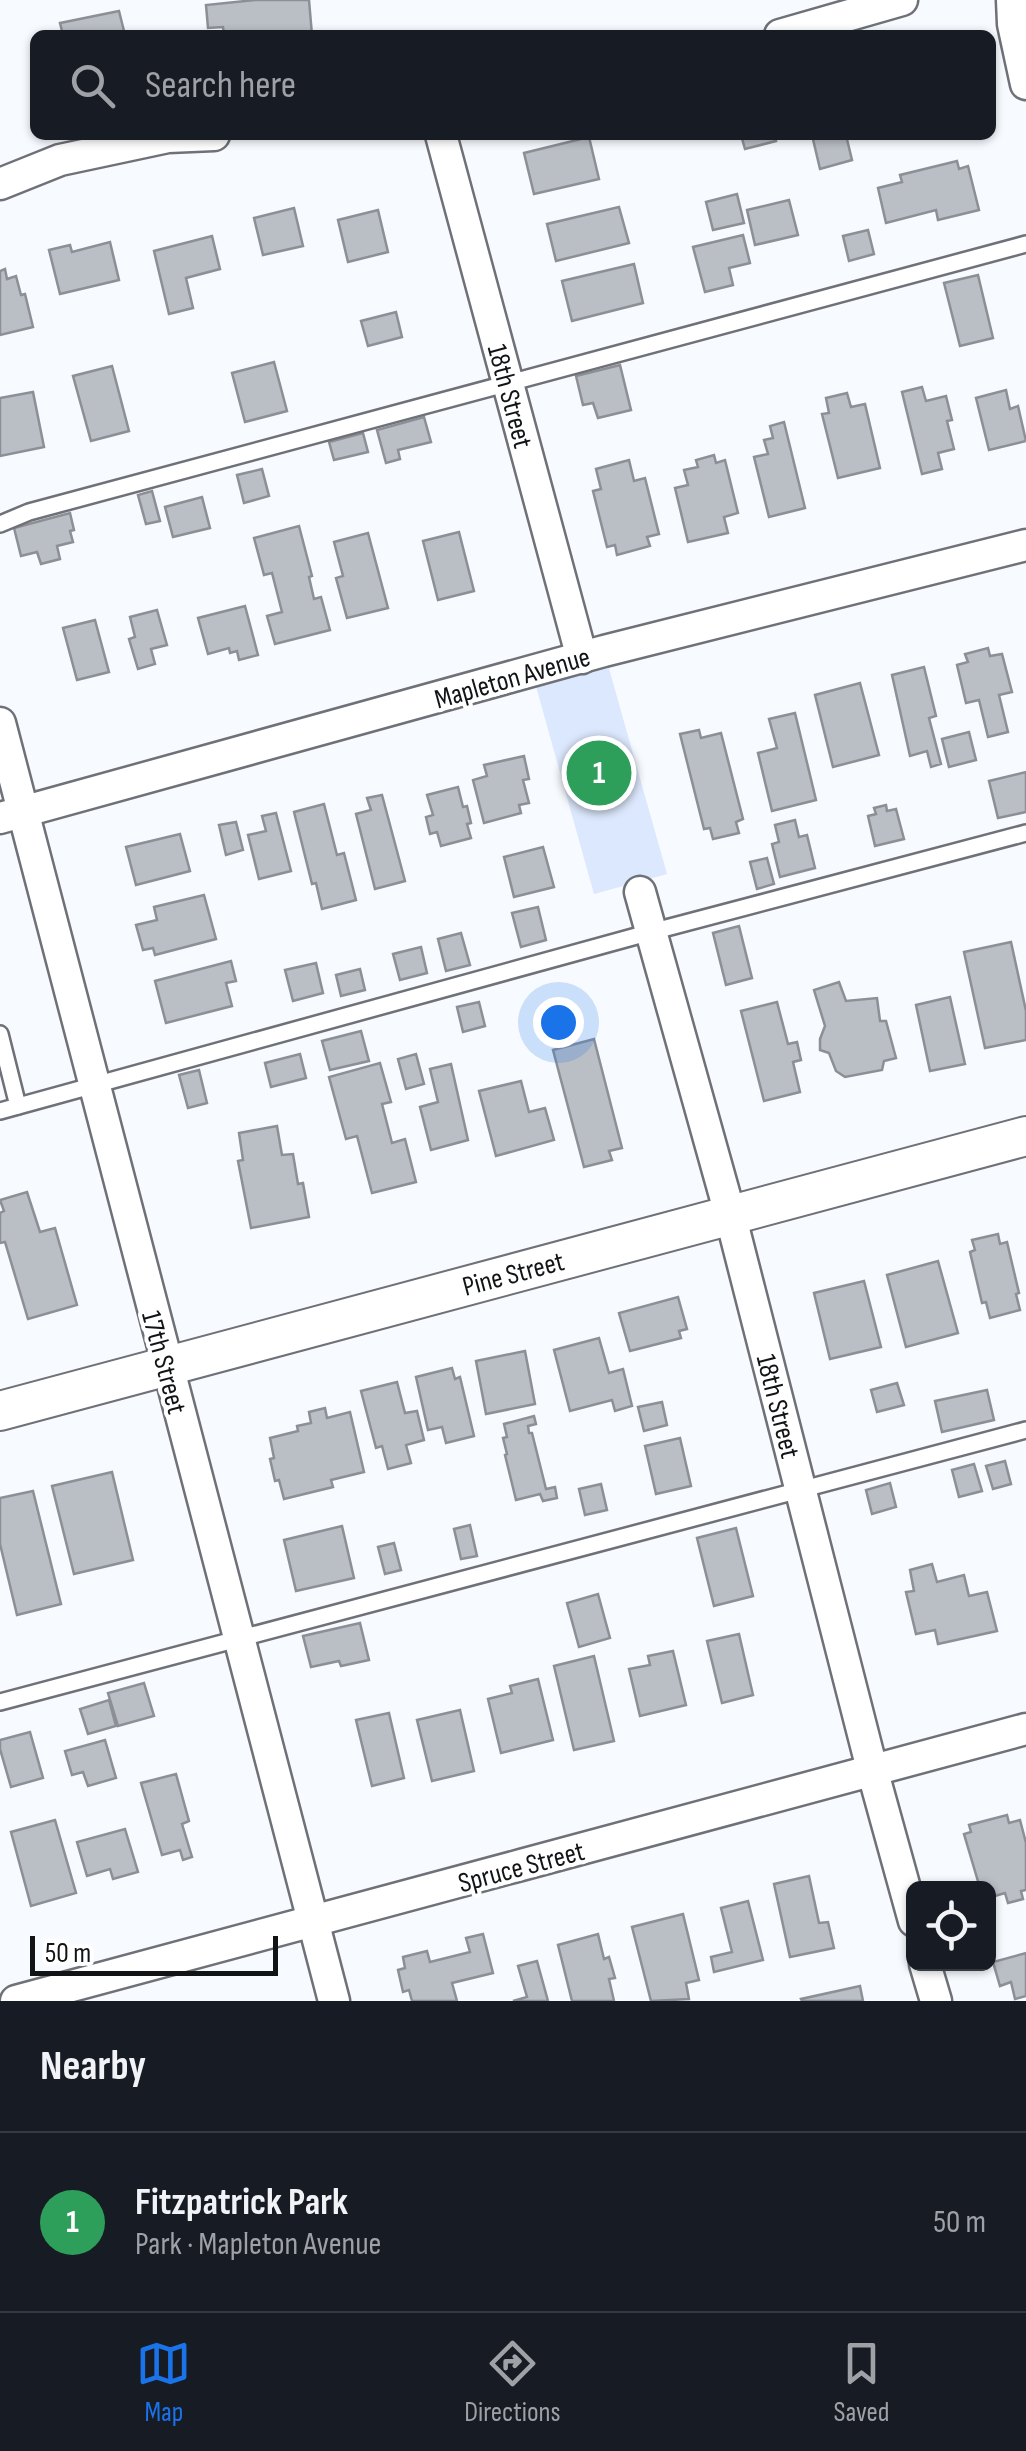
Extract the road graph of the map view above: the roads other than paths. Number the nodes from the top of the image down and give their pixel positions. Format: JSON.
{"nodes":[{"id":1,"x":902,"y":0,"type":"edge"},
{"id":2,"x":1012,"y":0,"type":"edge"},
{"id":3,"x":797,"y":30,"type":"edge"},
{"id":4,"x":1026,"y":84,"type":"edge"},
{"id":5,"x":154,"y":140,"type":"edge"},
{"id":6,"x":442,"y":140,"type":"edge"},
{"id":7,"x":0,"y":184,"type":"edge"},
{"id":8,"x":1026,"y":244,"type":"edge"},
{"id":9,"x":508,"y":382,"type":"junction"},
{"id":10,"x":0,"y":524,"type":"edge"},
{"id":11,"x":1026,"y":545,"type":"edge"},
{"id":12,"x":582,"y":658,"type":"junction"},
{"id":13,"x":0,"y":723,"type":"edge"},
{"id":14,"x":11,"y":815,"type":"edge"},
{"id":15,"x":1026,"y":833,"type":"edge"},
{"id":16,"x":640,"y":892,"type":"dead end"},
{"id":17,"x":651,"y":932,"type":"junction"},
{"id":18,"x":0,"y":1034,"type":"edge"},
{"id":19,"x":93,"y":1086,"type":"junction"},
{"id":20,"x":18,"y":1106,"type":"junction"},
{"id":21,"x":0,"y":1111,"type":"edge"},
{"id":22,"x":1026,"y":1136,"type":"edge"},
{"id":23,"x":730,"y":1214,"type":"junction"},
{"id":24,"x":167,"y":1367,"type":"junction"},
{"id":25,"x":0,"y":1411,"type":"edge"},
{"id":26,"x":1026,"y":1430,"type":"edge"},
{"id":27,"x":801,"y":1490,"type":"junction"},
{"id":28,"x":239,"y":1640,"type":"junction"},
{"id":29,"x":0,"y":1702,"type":"edge"},
{"id":30,"x":1026,"y":1729,"type":"edge"},
{"id":31,"x":872,"y":1769,"type":"junction"},
{"id":32,"x":906,"y":1892,"type":"edge"},
{"id":33,"x":313,"y":1923,"type":"junction"},
{"id":34,"x":927,"y":1971,"type":"edge"},
{"id":35,"x":16,"y":2001,"type":"edge"},
{"id":36,"x":334,"y":2001,"type":"edge"},
{"id":37,"x":936,"y":2001,"type":"edge"}],
"edges":[{"from":1,"to":3,"type":"street"},
{"from":2,"to":4,"type":"street"},
{"from":5,"to":7,"type":"street"},
{"from":6,"to":9,"type":"street","name":"18th Street"},
{"from":8,"to":9,"type":"lane"},
{"from":9,"to":10,"type":"lane"},
{"from":9,"to":12,"type":"street","name":"18th Street"},
{"from":11,"to":12,"type":"street","name":"Mapleton Avenue"},
{"from":12,"to":14,"type":"street","name":"Mapleton Avenue"},
{"from":13,"to":14,"type":"street","name":"17th Street"},
{"from":14,"to":19,"type":"street","name":"17th Street"},
{"from":15,"to":17,"type":"lane"},
{"from":16,"to":17,"type":"street","name":"18th Street"},
{"from":17,"to":19,"type":"lane"},
{"from":17,"to":23,"type":"street","name":"18th Street"},
{"from":18,"to":20,"type":"lane"},
{"from":19,"to":20,"type":"lane"},
{"from":19,"to":24,"type":"street","name":"17th Street"},
{"from":20,"to":21,"type":"lane"},
{"from":22,"to":23,"type":"street","name":"Pine Street"},
{"from":23,"to":24,"type":"street","name":"Pine Street"},
{"from":23,"to":27,"type":"street","name":"18th Street"},
{"from":24,"to":25,"type":"street","name":"Pine Street"},
{"from":24,"to":28,"type":"street","name":"17th Street"},
{"from":26,"to":27,"type":"lane"},
{"from":27,"to":28,"type":"lane"},
{"from":27,"to":31,"type":"street","name":"18th Street"},
{"from":28,"to":29,"type":"lane"},
{"from":28,"to":33,"type":"street","name":"17th Street"},
{"from":30,"to":31,"type":"street","name":"Spruce Street"},
{"from":31,"to":32,"type":"street","name":"18th Street"},
{"from":31,"to":33,"type":"street","name":"Spruce Street"},
{"from":33,"to":35,"type":"street","name":"Spruce Street"},
{"from":33,"to":36,"type":"street","name":"17th Street"},
{"from":34,"to":37,"type":"street"}]}
